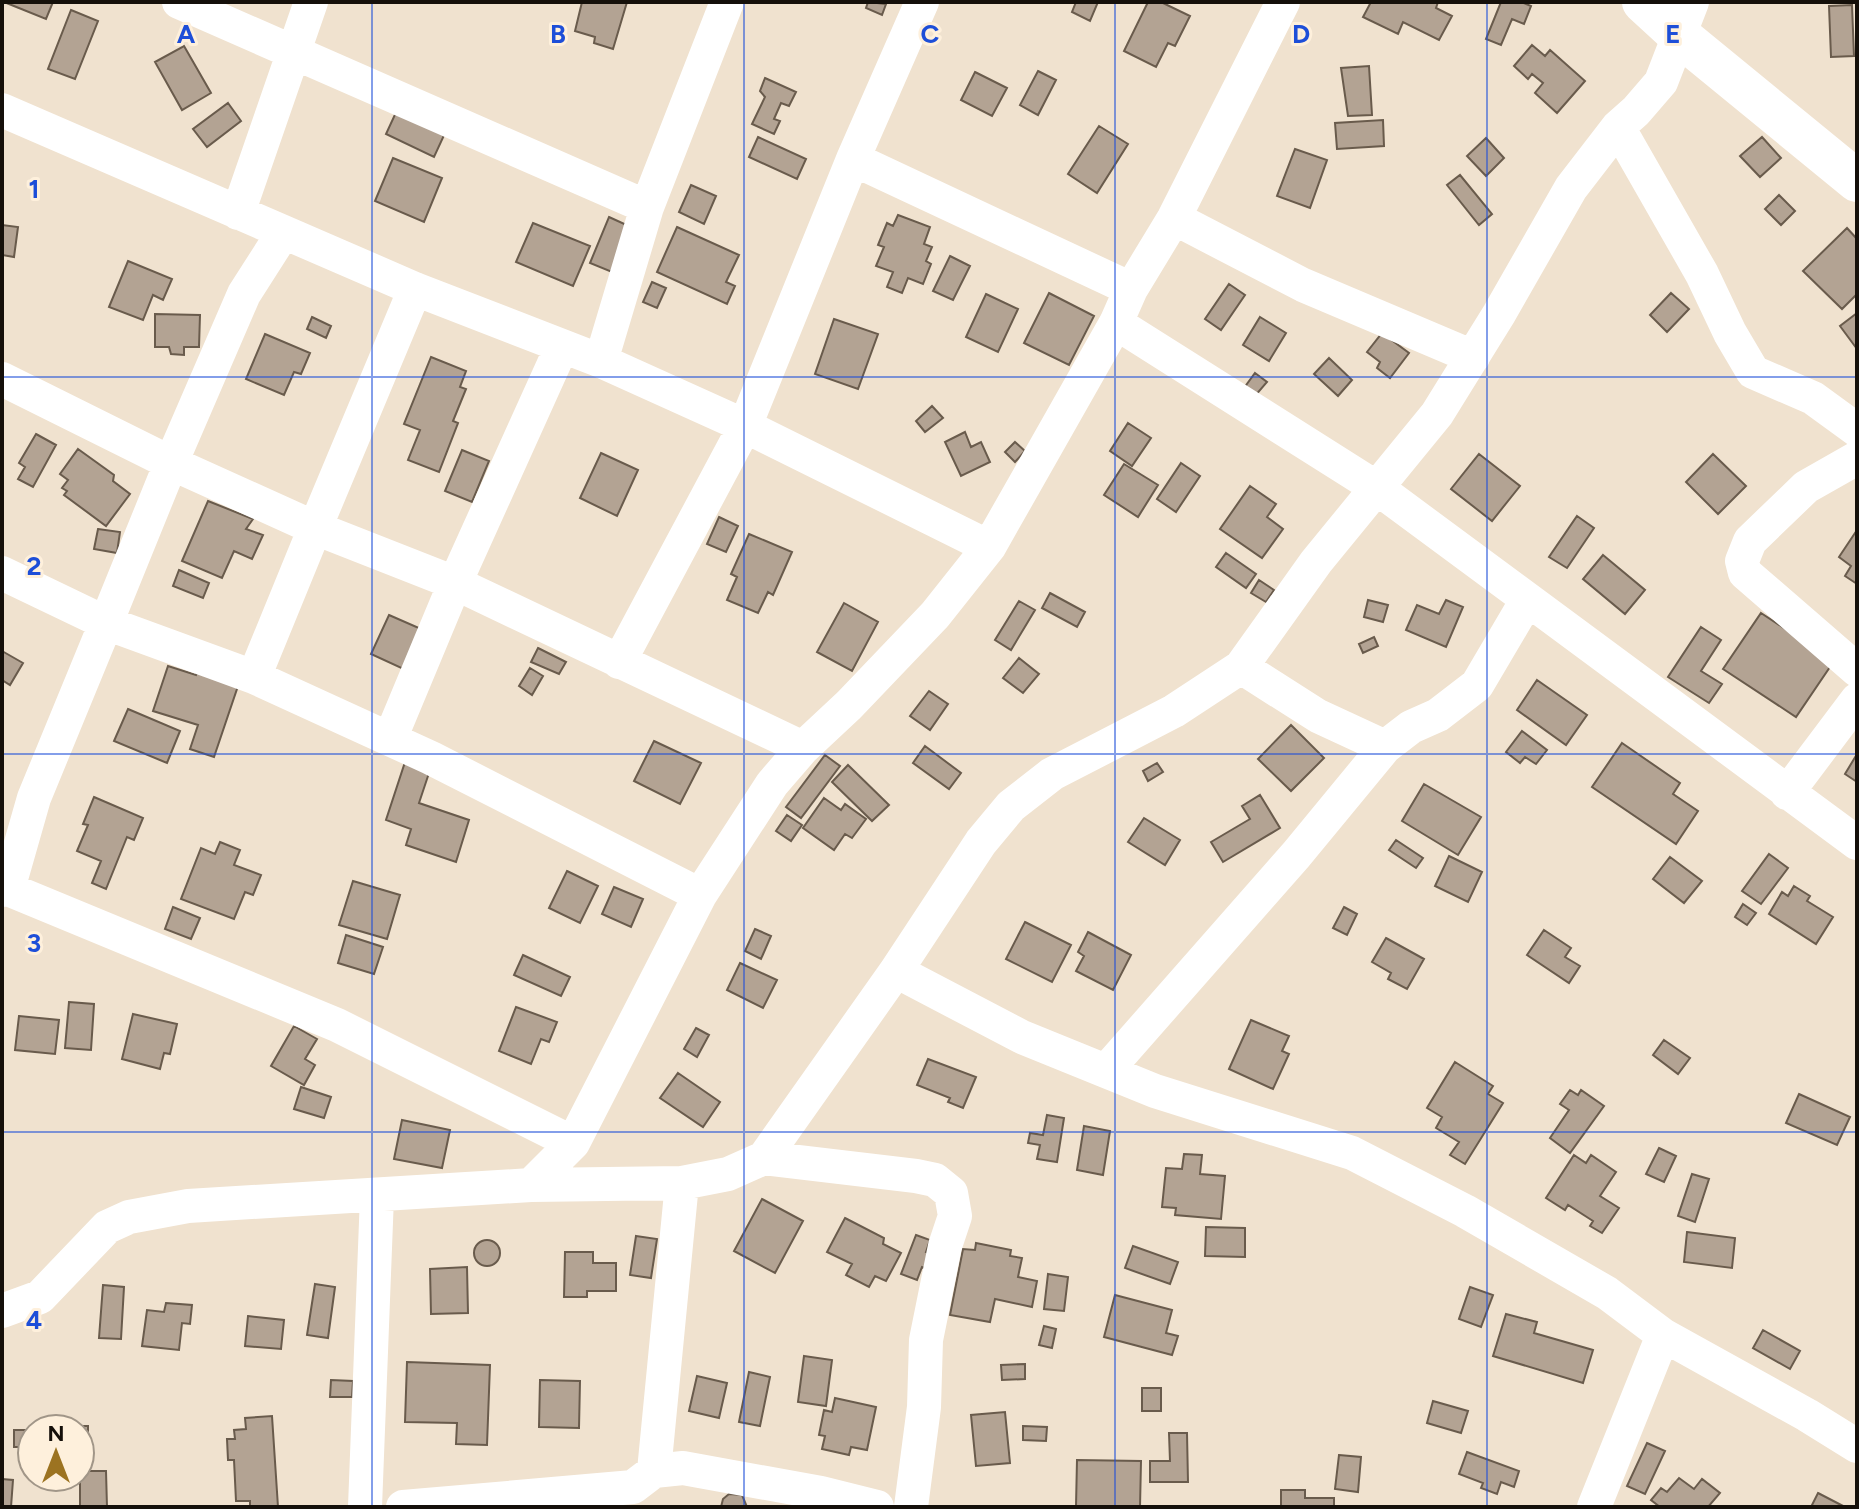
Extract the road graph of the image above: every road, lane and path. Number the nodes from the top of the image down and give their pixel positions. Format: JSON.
{"nodes":[{"id":1,"x":179,"y":2,"type":"edge"},
{"id":2,"x":311,"y":2,"type":"edge"},
{"id":3,"x":727,"y":2,"type":"edge"},
{"id":4,"x":922,"y":2,"type":"edge"},
{"id":5,"x":1283,"y":2,"type":"edge"},
{"id":6,"x":1643,"y":2,"type":"edge"},
{"id":7,"x":1686,"y":19,"type":"edge"},
{"id":8,"x":292,"y":52,"type":"junction"},
{"id":9,"x":3,"y":112,"type":"edge"},
{"id":10,"x":1618,"y":127,"type":"junction"},
{"id":11,"x":853,"y":159,"type":"junction"},
{"id":12,"x":1857,"y":181,"type":"edge"},
{"id":13,"x":647,"y":207,"type":"junction"},
{"id":14,"x":238,"y":213,"type":"junction"},
{"id":15,"x":1174,"y":218,"type":"junction"},
{"id":16,"x":283,"y":233,"type":"junction"},
{"id":17,"x":415,"y":289,"type":"junction"},
{"id":18,"x":1131,"y":289,"type":"junction"},
{"id":19,"x":1116,"y":323,"type":"junction"},
{"id":20,"x":562,"y":346,"type":"junction"},
{"id":21,"x":1473,"y":357,"type":"junction"},
{"id":22,"x":601,"y":361,"type":"junction"},
{"id":23,"x":2,"y":379,"type":"edge"},
{"id":24,"x":745,"y":426,"type":"junction"},
{"id":25,"x":1857,"y":430,"type":"edge"},
{"id":26,"x":1857,"y":458,"type":"edge"},
{"id":27,"x":171,"y":463,"type":"junction"},
{"id":28,"x":1377,"y":488,"type":"junction"},
{"id":29,"x":315,"y":528,"type":"junction"},
{"id":30,"x":989,"y":547,"type":"junction"},
{"id":31,"x":2,"y":573,"type":"edge"},
{"id":32,"x":455,"y":583,"type":"junction"},
{"id":33,"x":1527,"y":600,"type":"junction"},
{"id":34,"x":106,"y":623,"type":"junction"},
{"id":35,"x":619,"y":662,"type":"junction"},
{"id":36,"x":1241,"y":667,"type":"junction"},
{"id":37,"x":1857,"y":670,"type":"edge"},
{"id":38,"x":254,"y":677,"type":"junction"},
{"id":39,"x":1857,"y":700,"type":"edge"},
{"id":40,"x":390,"y":739,"type":"junction"},
{"id":41,"x":1385,"y":747,"type":"junction"},
{"id":42,"x":803,"y":748,"type":"junction"},
{"id":43,"x":1787,"y":793,"type":"junction"},
{"id":44,"x":1857,"y":843,"type":"edge"},
{"id":45,"x":5,"y":890,"type":"edge"},
{"id":46,"x":700,"y":895,"type":"junction"},
{"id":47,"x":896,"y":971,"type":"junction"},
{"id":48,"x":1106,"y":1071,"type":"junction"},
{"id":49,"x":573,"y":1143,"type":"junction"},
{"id":50,"x":764,"y":1158,"type":"junction"},
{"id":51,"x":682,"y":1183,"type":"junction"},
{"id":52,"x":531,"y":1185,"type":"junction"},
{"id":53,"x":377,"y":1196,"type":"junction"},
{"id":54,"x":2,"y":1311,"type":"edge"},
{"id":55,"x":1663,"y":1335,"type":"junction"},
{"id":56,"x":1857,"y":1446,"type":"edge"},
{"id":57,"x":640,"y":1488,"type":"edge"},
{"id":58,"x":823,"y":1500,"type":"edge"},
{"id":59,"x":365,"y":1507,"type":"edge"},
{"id":60,"x":403,"y":1507,"type":"edge"},
{"id":61,"x":877,"y":1507,"type":"edge"},
{"id":62,"x":911,"y":1507,"type":"edge"},
{"id":63,"x":1594,"y":1507,"type":"edge"}],
"edges":[{"from":1,"to":8,"type":"street"},
{"from":2,"to":8,"type":"street"},
{"from":3,"to":13,"type":"street"},
{"from":4,"to":11,"type":"street"},
{"from":5,"to":15,"type":"street"},
{"from":6,"to":7,"type":"street"},
{"from":7,"to":10,"type":"street"},
{"from":7,"to":12,"type":"street"},
{"from":8,"to":13,"type":"street"},
{"from":8,"to":14,"type":"street"},
{"from":9,"to":14,"type":"street"},
{"from":10,"to":21,"type":"street"},
{"from":10,"to":25,"type":"street"},
{"from":11,"to":18,"type":"street"},
{"from":11,"to":24,"type":"street"},
{"from":13,"to":22,"type":"street"},
{"from":14,"to":16,"type":"street"},
{"from":15,"to":18,"type":"street"},
{"from":15,"to":21,"type":"street"},
{"from":16,"to":17,"type":"street"},
{"from":16,"to":27,"type":"street"},
{"from":17,"to":20,"type":"street"},
{"from":17,"to":29,"type":"street"},
{"from":18,"to":19,"type":"street"},
{"from":19,"to":28,"type":"street"},
{"from":19,"to":30,"type":"street"},
{"from":20,"to":22,"type":"street"},
{"from":20,"to":32,"type":"street"},
{"from":21,"to":28,"type":"street"},
{"from":22,"to":24,"type":"street"},
{"from":23,"to":27,"type":"street"},
{"from":24,"to":30,"type":"street"},
{"from":24,"to":35,"type":"street"},
{"from":26,"to":37,"type":"street"},
{"from":27,"to":29,"type":"street"},
{"from":27,"to":34,"type":"street"},
{"from":28,"to":33,"type":"street"},
{"from":28,"to":36,"type":"street"},
{"from":29,"to":32,"type":"street"},
{"from":29,"to":38,"type":"street"},
{"from":30,"to":42,"type":"street"},
{"from":31,"to":34,"type":"street"},
{"from":32,"to":35,"type":"street"},
{"from":32,"to":40,"type":"street"},
{"from":33,"to":41,"type":"street"},
{"from":33,"to":43,"type":"street"},
{"from":34,"to":38,"type":"street"},
{"from":34,"to":45,"type":"street"},
{"from":35,"to":42,"type":"street"},
{"from":36,"to":41,"type":"street"},
{"from":36,"to":47,"type":"street"},
{"from":38,"to":40,"type":"street"},
{"from":39,"to":43,"type":"street"},
{"from":40,"to":46,"type":"street"},
{"from":41,"to":48,"type":"street"},
{"from":42,"to":46,"type":"street"},
{"from":43,"to":44,"type":"street"},
{"from":45,"to":49,"type":"street"},
{"from":46,"to":49,"type":"street"},
{"from":47,"to":48,"type":"street"},
{"from":47,"to":50,"type":"street"},
{"from":48,"to":55,"type":"street"},
{"from":49,"to":52,"type":"street"},
{"from":50,"to":51,"type":"street"},
{"from":50,"to":62,"type":"street"},
{"from":51,"to":52,"type":"street"},
{"from":51,"to":57,"type":"street"},
{"from":52,"to":53,"type":"street"},
{"from":53,"to":54,"type":"street"},
{"from":53,"to":59,"type":"street"},
{"from":55,"to":56,"type":"street"},
{"from":55,"to":63,"type":"street"},
{"from":57,"to":58,"type":"street"},
{"from":57,"to":60,"type":"street"},
{"from":58,"to":61,"type":"street"}]}
